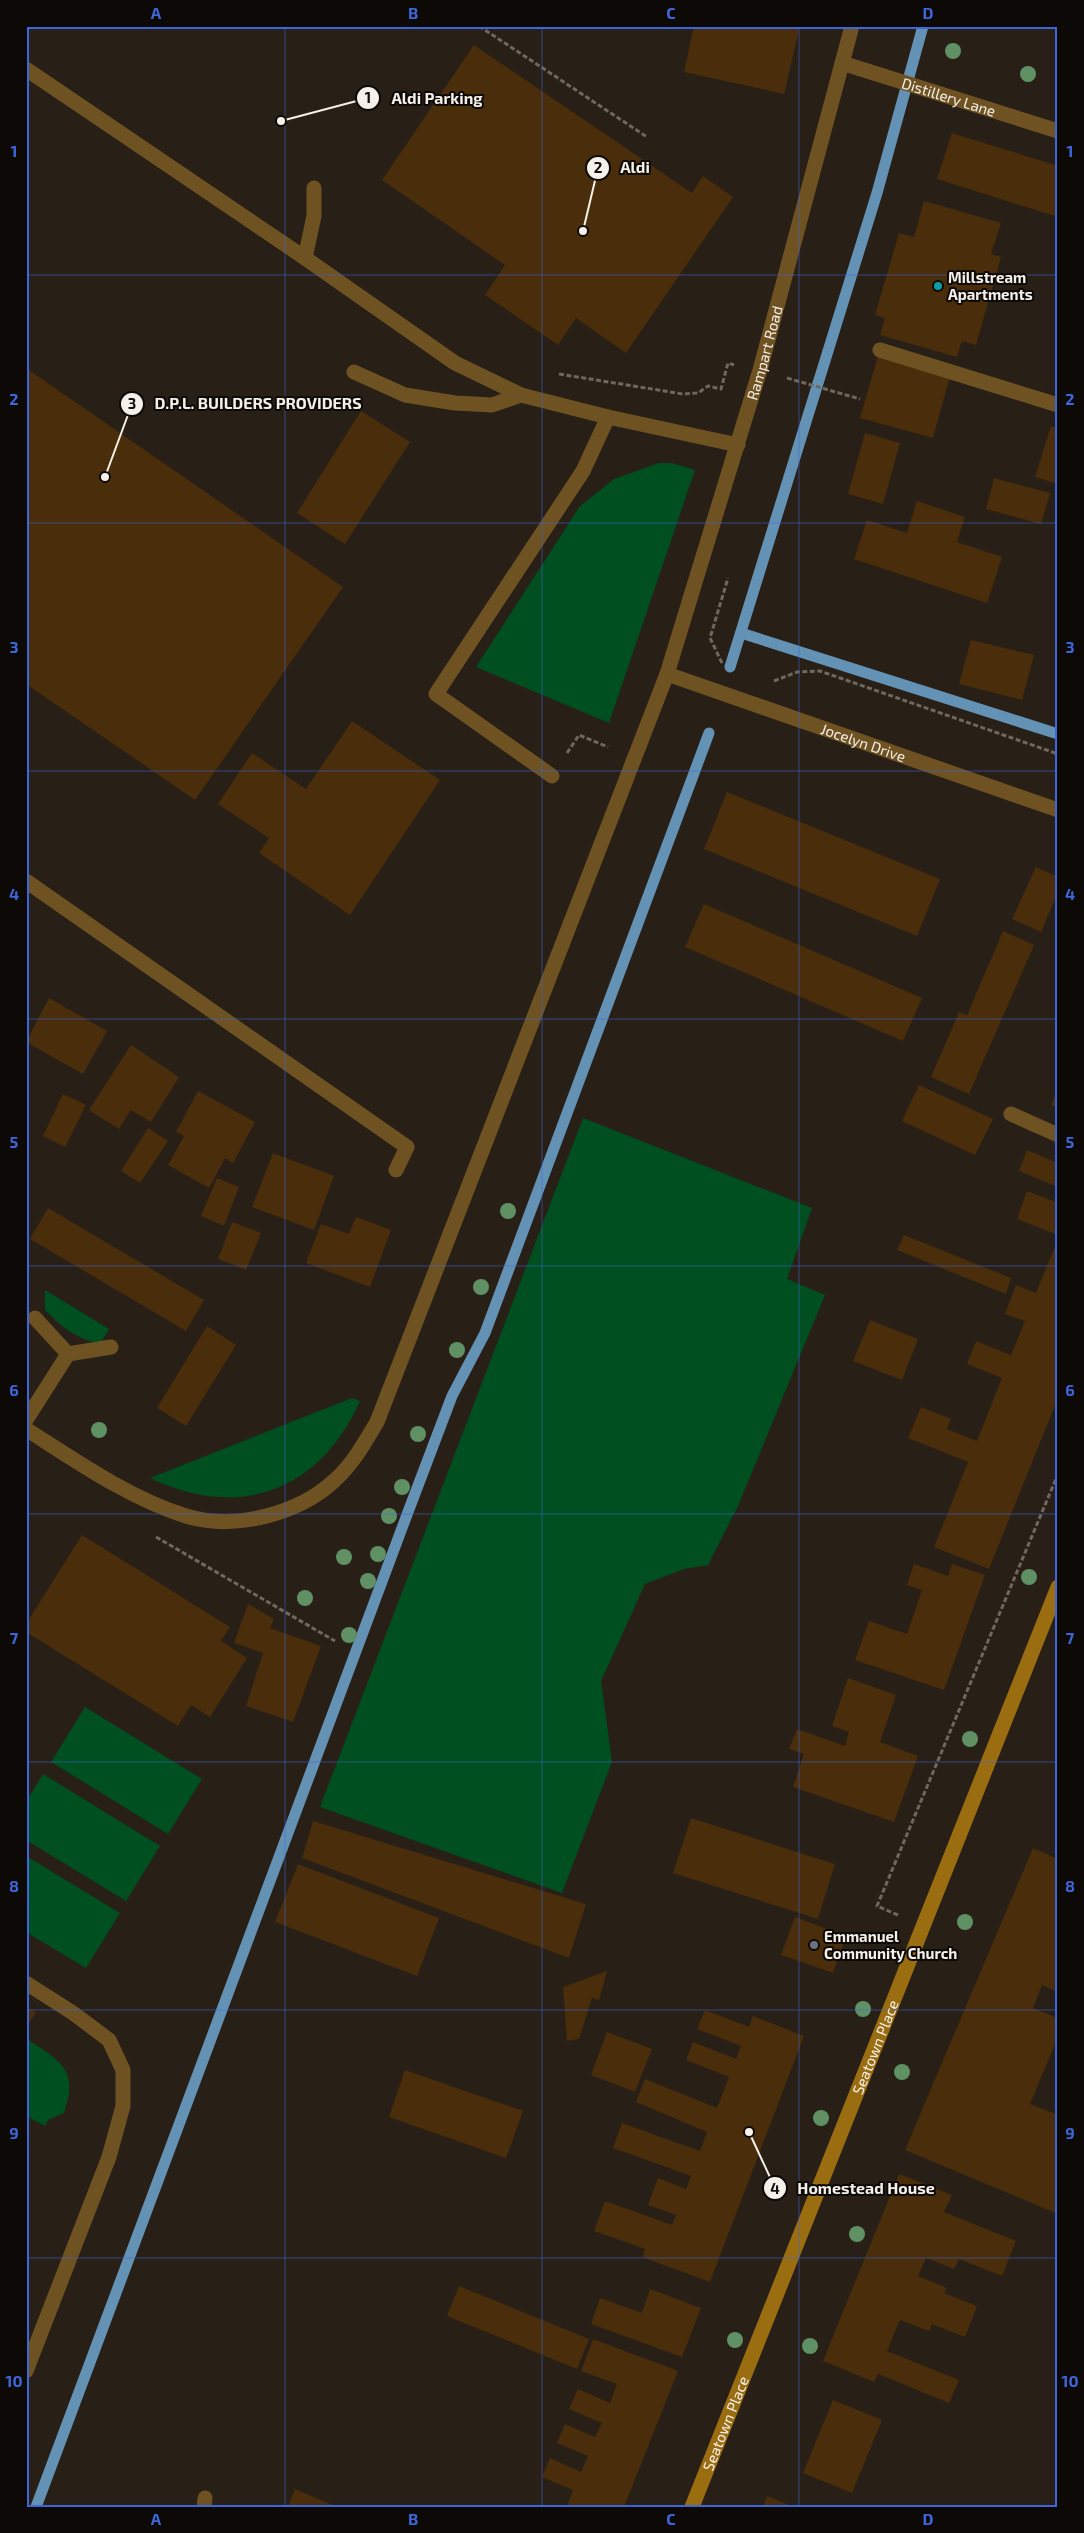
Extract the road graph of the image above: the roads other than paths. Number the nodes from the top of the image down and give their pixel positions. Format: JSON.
{"nodes":[{"id":1,"x":852,"y":26,"type":"edge"},
{"id":2,"x":842,"y":64,"type":"junction"},
{"id":3,"x":26,"y":69,"type":"edge"},
{"id":4,"x":1058,"y":131,"type":"edge"},
{"id":5,"x":314,"y":188,"type":"dead end"},
{"id":6,"x":305,"y":258,"type":"junction"},
{"id":7,"x":880,"y":350,"type":"dead end"},
{"id":8,"x":354,"y":372,"type":"dead end"},
{"id":9,"x":521,"y":395,"type":"junction"},
{"id":10,"x":1058,"y":405,"type":"edge"},
{"id":11,"x":608,"y":417,"type":"junction"},
{"id":12,"x":738,"y":445,"type":"junction"},
{"id":13,"x":667,"y":674,"type":"junction"},
{"id":14,"x":552,"y":776,"type":"road end"},
{"id":15,"x":1058,"y":810,"type":"edge"},
{"id":16,"x":26,"y":881,"type":"edge"},
{"id":17,"x":1011,"y":1114,"type":"dead end"},
{"id":18,"x":1058,"y":1135,"type":"edge"},
{"id":19,"x":396,"y":1170,"type":"dead end"},
{"id":20,"x":35,"y":1318,"type":"dead end"},
{"id":21,"x":111,"y":1347,"type":"dead end"},
{"id":22,"x":68,"y":1354,"type":"junction"},
{"id":23,"x":26,"y":1420,"type":"edge"},
{"id":24,"x":26,"y":1429,"type":"edge"},
{"id":25,"x":1058,"y":1587,"type":"edge"},
{"id":26,"x":26,"y":1983,"type":"edge"},
{"id":27,"x":26,"y":2371,"type":"edge"},
{"id":28,"x":692,"y":2507,"type":"edge"}],
"edges":[{"from":1,"to":2,"type":"street","name":"Rampart Road"},
{"from":2,"to":4,"type":"street","name":"Distillery Lane"},
{"from":2,"to":12,"type":"street","name":"Rampart Road"},
{"from":3,"to":6,"type":"street"},
{"from":5,"to":6,"type":"street"},
{"from":6,"to":9,"type":"street"},
{"from":7,"to":10,"type":"street"},
{"from":8,"to":9,"type":"street"},
{"from":9,"to":11,"type":"street"},
{"from":11,"to":12,"type":"street"},
{"from":11,"to":14,"type":"street"},
{"from":12,"to":13,"type":"street","name":"Rampart Road"},
{"from":13,"to":15,"type":"street","name":"Jocelyn Drive"},
{"from":13,"to":24,"type":"street","name":"Rampart Road"},
{"from":16,"to":19,"type":"street"},
{"from":17,"to":18,"type":"street"},
{"from":20,"to":22,"type":"street"},
{"from":21,"to":22,"type":"street"},
{"from":22,"to":23,"type":"street"},
{"from":25,"to":28,"type":"main road","name":"Seatown Place"},
{"from":26,"to":27,"type":"street"}]}
